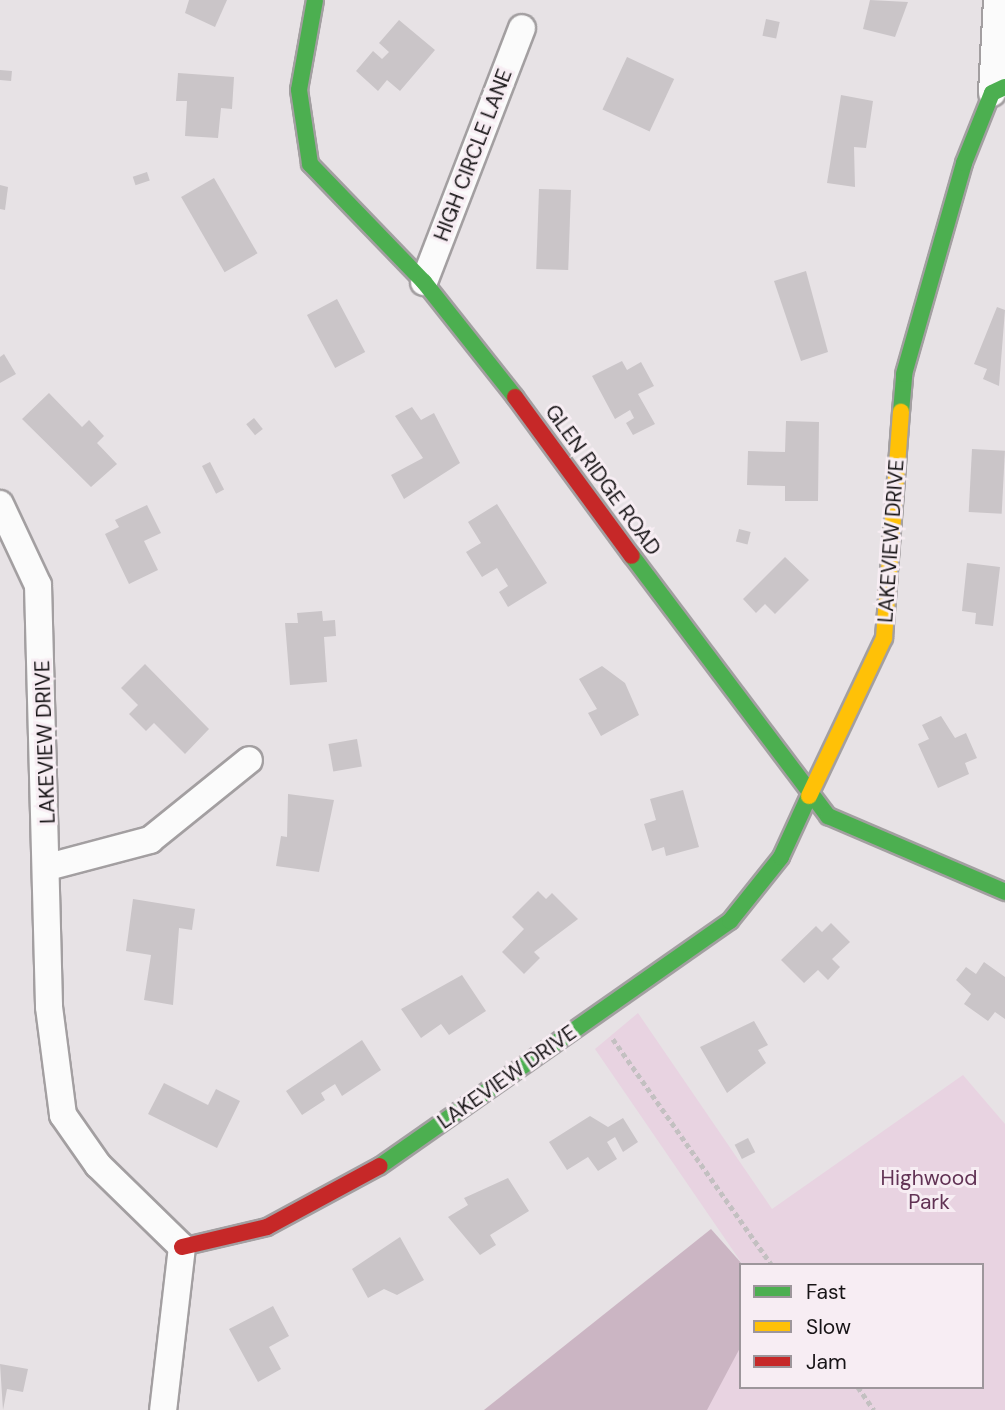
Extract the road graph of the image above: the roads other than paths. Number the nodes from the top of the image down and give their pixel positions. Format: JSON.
{"nodes":[{"id":1,"x":315,"y":0,"type":"edge"},
{"id":2,"x":997,"y":0,"type":"edge"},
{"id":3,"x":522,"y":28,"type":"dead end"},
{"id":4,"x":999,"y":90,"type":"edge"},
{"id":5,"x":424,"y":282,"type":"junction"},
{"id":6,"x":0,"y":504,"type":"edge"},
{"id":7,"x":249,"y":760,"type":"dead end"},
{"id":8,"x":809,"y":797,"type":"junction"},
{"id":9,"x":48,"y":867,"type":"junction"},
{"id":10,"x":1005,"y":892,"type":"edge"},
{"id":11,"x":182,"y":1247,"type":"junction"},
{"id":12,"x":163,"y":1410,"type":"edge"}],
"edges":[{"from":1,"to":5,"type":"street","name":"GLEN RIDGE ROAD"},
{"from":2,"to":4,"type":"street"},
{"from":3,"to":5,"type":"street","name":"HIGH CIRCLE LANE"},
{"from":4,"to":8,"type":"street","name":"LAKEVIEW DRIVE"},
{"from":5,"to":8,"type":"street","name":"GLEN RIDGE ROAD"},
{"from":6,"to":9,"type":"street","name":"LAKEVIEW DRIVE"},
{"from":7,"to":9,"type":"street"},
{"from":8,"to":10,"type":"street","name":"GLEN RIDGE ROAD"},
{"from":8,"to":11,"type":"street","name":"LAKEVIEW DRIVE"},
{"from":9,"to":11,"type":"street","name":"LAKEVIEW DRIVE"},
{"from":11,"to":12,"type":"street"}]}
